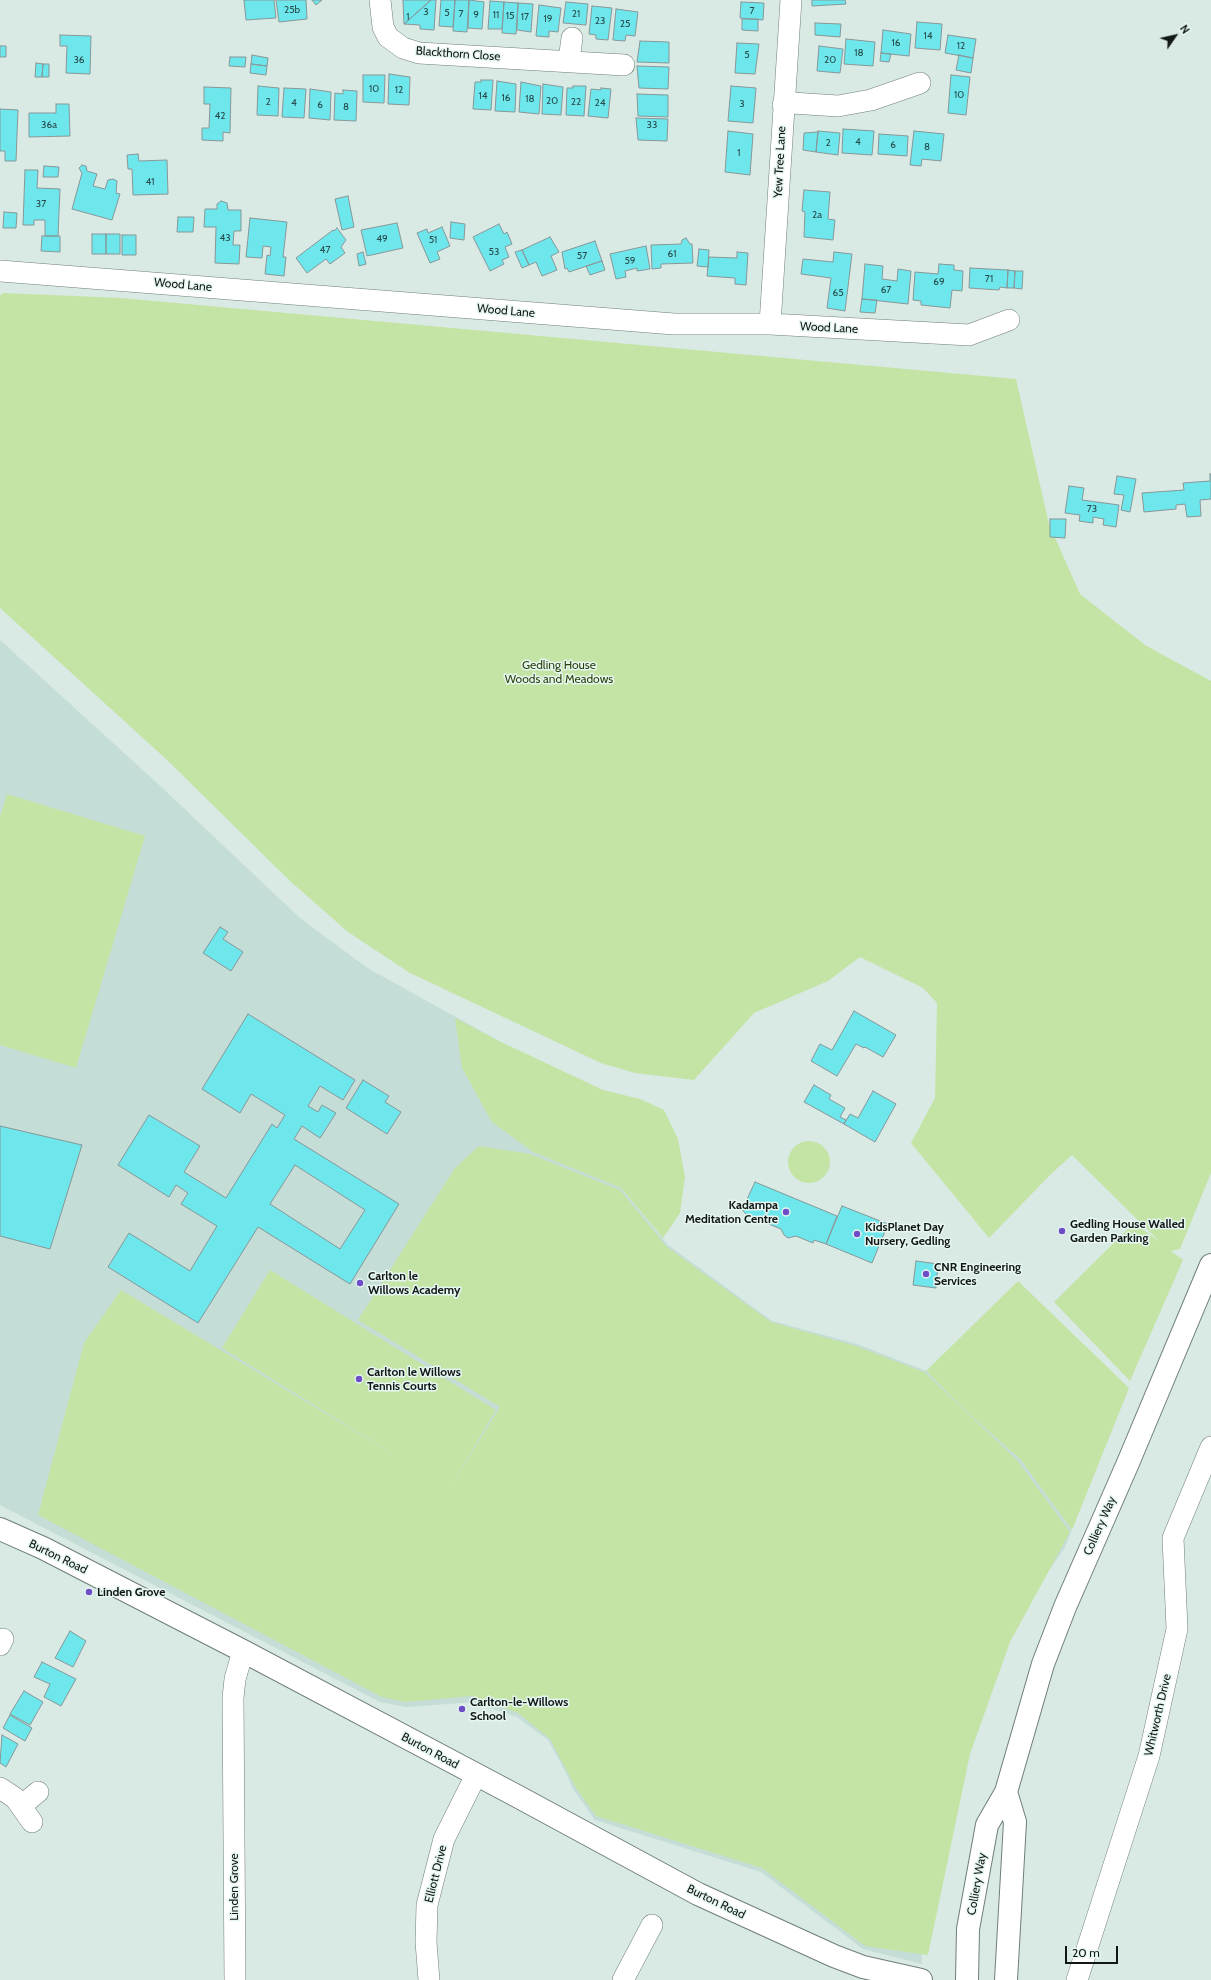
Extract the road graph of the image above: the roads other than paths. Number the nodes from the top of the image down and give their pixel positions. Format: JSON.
{"nodes":[{"id":1,"x":380,"y":0,"type":"edge"},
{"id":2,"x":791,"y":0,"type":"edge"},
{"id":3,"x":572,"y":38,"type":"dead end"},
{"id":4,"x":569,"y":60,"type":"junction"},
{"id":5,"x":624,"y":65,"type":"dead end"},
{"id":6,"x":920,"y":83,"type":"dead end"},
{"id":7,"x":783,"y":105,"type":"junction"},
{"id":8,"x":0,"y":271,"type":"edge"},
{"id":9,"x":1009,"y":320,"type":"dead end"},
{"id":10,"x":770,"y":324,"type":"junction"},
{"id":11,"x":1211,"y":1265,"type":"edge"},
{"id":12,"x":1211,"y":1447,"type":"edge"},
{"id":13,"x":0,"y":1529,"type":"edge"},
{"id":14,"x":243,"y":1651,"type":"junction"},
{"id":15,"x":476,"y":1775,"type":"junction"},
{"id":16,"x":0,"y":1788,"type":"edge"},
{"id":17,"x":38,"y":1792,"type":"dead end"},
{"id":18,"x":1006,"y":1792,"type":"junction"},
{"id":19,"x":652,"y":1925,"type":"dead end"},
{"id":20,"x":863,"y":1967,"type":"junction"},
{"id":21,"x":235,"y":1980,"type":"edge"},
{"id":22,"x":428,"y":1980,"type":"edge"},
{"id":23,"x":623,"y":1980,"type":"edge"},
{"id":24,"x":887,"y":1980,"type":"edge"},
{"id":25,"x":920,"y":1980,"type":"edge"},
{"id":26,"x":967,"y":1980,"type":"edge"},
{"id":27,"x":1006,"y":1980,"type":"edge"},
{"id":28,"x":1077,"y":1980,"type":"edge"}],
"edges":[{"from":1,"to":4,"type":"street","name":"Blackthorn Close"},
{"from":2,"to":7,"type":"street","name":"Yew Tree Lane"},
{"from":3,"to":4,"type":"street"},
{"from":4,"to":5,"type":"street","name":"Blackthorn Close"},
{"from":6,"to":7,"type":"street"},
{"from":7,"to":10,"type":"street","name":"Yew Tree Lane"},
{"from":8,"to":10,"type":"street","name":"Wood Lane"},
{"from":9,"to":10,"type":"street","name":"Wood Lane"},
{"from":11,"to":18,"type":"street","name":"Colliery Way"},
{"from":12,"to":28,"type":"street","name":"Whitworth Drive"},
{"from":13,"to":14,"type":"street","name":"Burton Road"},
{"from":14,"to":15,"type":"street","name":"Burton Road"},
{"from":14,"to":21,"type":"street","name":"Linden Grove"},
{"from":15,"to":20,"type":"street","name":"Burton Road"},
{"from":15,"to":22,"type":"street","name":"Elliott Drive"},
{"from":16,"to":17,"type":"street"},
{"from":18,"to":26,"type":"street","name":"Colliery Way"},
{"from":18,"to":27,"type":"street"},
{"from":19,"to":23,"type":"street"},
{"from":20,"to":24,"type":"street","name":"Burton Road"},
{"from":20,"to":25,"type":"street","name":"Burton Road"}]}
